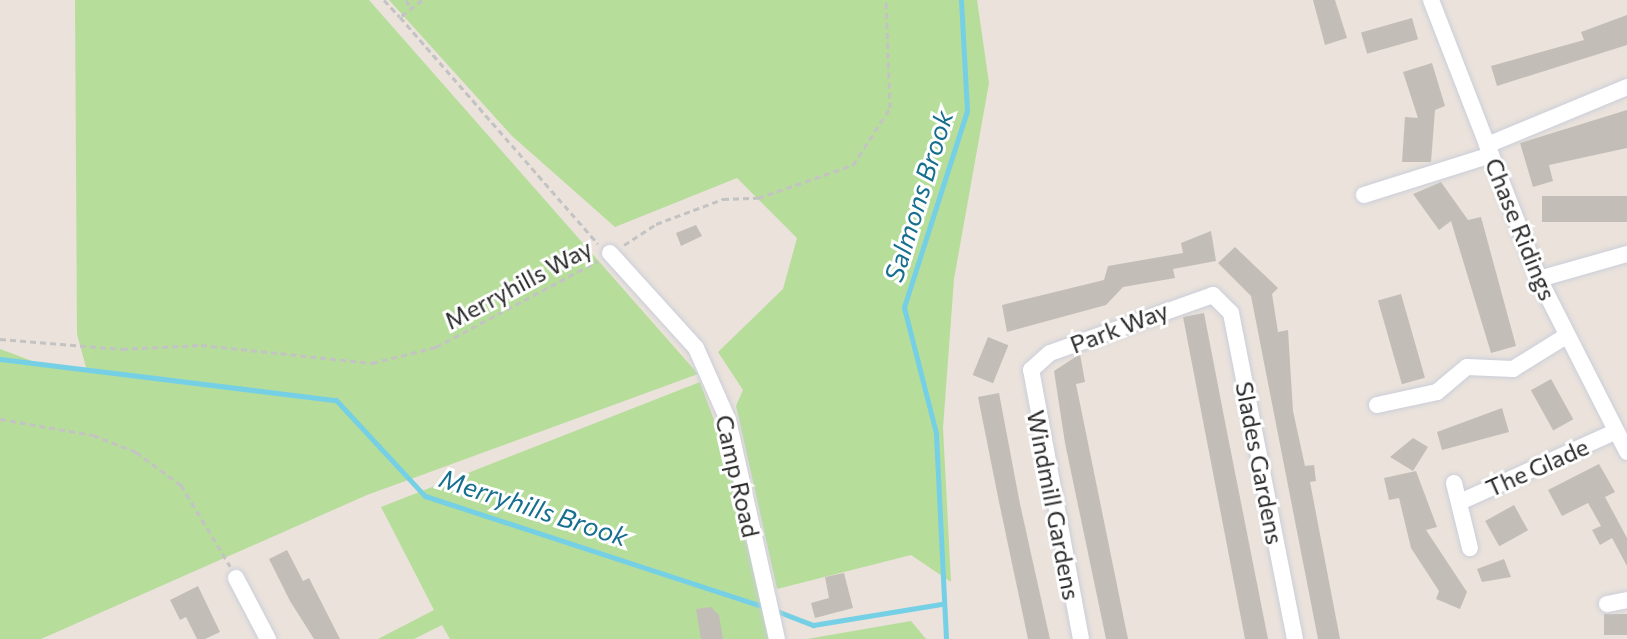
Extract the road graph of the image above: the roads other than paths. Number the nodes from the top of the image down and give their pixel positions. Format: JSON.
{"nodes":[{"id":1,"x":1431,"y":0,"type":"edge"},
{"id":2,"x":1627,"y":87,"type":"edge"},
{"id":3,"x":1489,"y":150,"type":"junction"},
{"id":4,"x":1364,"y":195,"type":"dead end"},
{"id":5,"x":1627,"y":254,"type":"edge"},
{"id":6,"x":610,"y":255,"type":"road end"},
{"id":7,"x":1539,"y":279,"type":"junction"},
{"id":8,"x":1213,"y":295,"type":"joint"},
{"id":9,"x":1566,"y":336,"type":"junction"},
{"id":10,"x":1031,"y":370,"type":"joint"},
{"id":11,"x":1377,"y":405,"type":"dead end"},
{"id":12,"x":1614,"y":432,"type":"junction"},
{"id":13,"x":1627,"y":452,"type":"edge"},
{"id":14,"x":1454,"y":483,"type":"dead end"},
{"id":15,"x":1460,"y":502,"type":"junction"},
{"id":16,"x":1470,"y":548,"type":"dead end"},
{"id":17,"x":236,"y":578,"type":"road end"},
{"id":18,"x":1627,"y":600,"type":"edge"},
{"id":19,"x":1607,"y":604,"type":"dead end"},
{"id":20,"x":268,"y":639,"type":"edge"},
{"id":21,"x":777,"y":639,"type":"edge"},
{"id":22,"x":1081,"y":639,"type":"edge"},
{"id":23,"x":1295,"y":639,"type":"edge"}],
"edges":[{"from":1,"to":3,"type":"street","name":"Chase Ridings"},
{"from":2,"to":3,"type":"street"},
{"from":3,"to":4,"type":"street"},
{"from":3,"to":7,"type":"street","name":"Chase Ridings"},
{"from":5,"to":7,"type":"street"},
{"from":6,"to":21,"type":"street","name":"Camp Road"},
{"from":7,"to":9,"type":"street","name":"Chase Ridings"},
{"from":8,"to":10,"type":"street","name":"Park Way"},
{"from":8,"to":23,"type":"street","name":"Slades Gardens"},
{"from":9,"to":11,"type":"street"},
{"from":9,"to":12,"type":"street","name":"Chase Ridings"},
{"from":10,"to":22,"type":"street","name":"Windmill Gardens"},
{"from":12,"to":13,"type":"street","name":"Chase Ridings"},
{"from":12,"to":15,"type":"street","name":"The Glade"},
{"from":14,"to":15,"type":"street","name":"The Glade"},
{"from":15,"to":16,"type":"street","name":"The Glade"},
{"from":17,"to":20,"type":"street"},
{"from":18,"to":19,"type":"street"}]}
